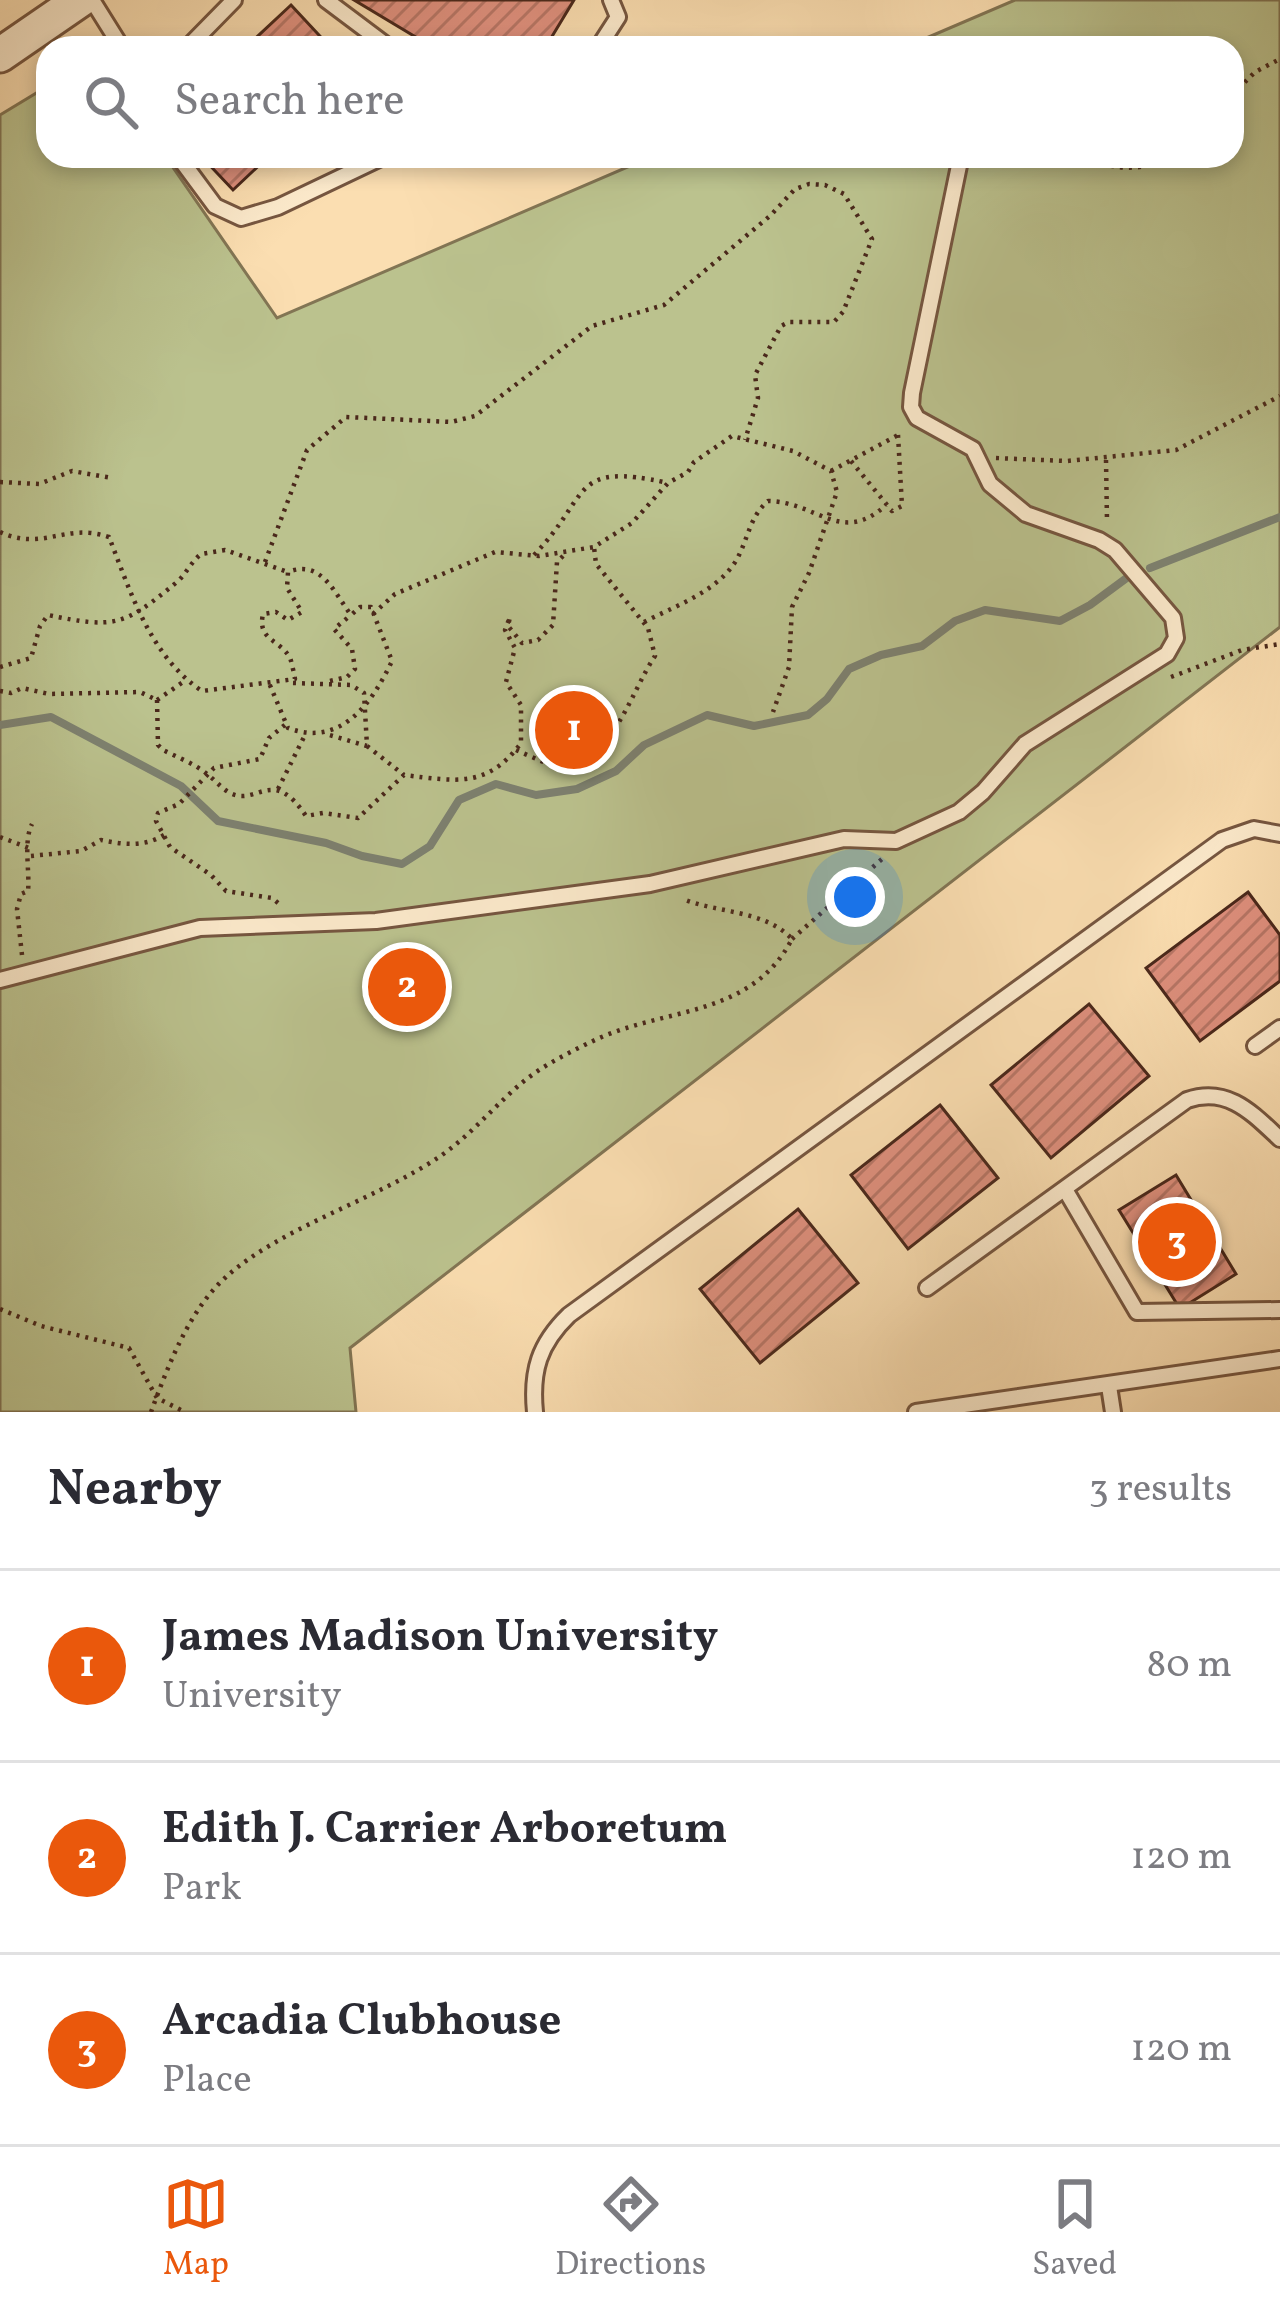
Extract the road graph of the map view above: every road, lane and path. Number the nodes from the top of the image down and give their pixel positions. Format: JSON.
{"nodes":[{"id":1,"x":80,"y":0,"type":"edge"},
{"id":2,"x":92,"y":0,"type":"edge"},
{"id":3,"x":234,"y":0,"type":"edge"},
{"id":4,"x":611,"y":0,"type":"edge"},
{"id":5,"x":329,"y":1,"type":"edge"},
{"id":6,"x":114,"y":36,"type":"edge"},
{"id":7,"x":199,"y":36,"type":"edge"},
{"id":8,"x":374,"y":36,"type":"edge"},
{"id":9,"x":606,"y":36,"type":"edge"},
{"id":10,"x":0,"y":55,"type":"edge"},
{"id":11,"x":1280,"y":59,"type":"edge"},
{"id":12,"x":1244,"y":83,"type":"edge"},
{"id":13,"x":187,"y":168,"type":"edge"},
{"id":14,"x":360,"y":168,"type":"edge"},
{"id":15,"x":959,"y":168,"type":"edge"},
{"id":16,"x":1280,"y":395,"type":"edge"},
{"id":17,"x":915,"y":415,"type":"junction"},
{"id":18,"x":898,"y":435,"type":"junction"},
{"id":19,"x":745,"y":440,"type":"junction"},
{"id":20,"x":979,"y":458,"type":"junction"},
{"id":21,"x":1106,"y":458,"type":"junction"},
{"id":22,"x":851,"y":461,"type":"junction"},
{"id":23,"x":831,"y":472,"type":"junction"},
{"id":24,"x":112,"y":478,"type":"dead end"},
{"id":25,"x":0,"y":482,"type":"edge"},
{"id":26,"x":668,"y":483,"type":"junction"},
{"id":27,"x":886,"y":505,"type":"junction"},
{"id":28,"x":828,"y":520,"type":"junction"},
{"id":29,"x":0,"y":532,"type":"edge"},
{"id":30,"x":1107,"y":544,"type":"junction"},
{"id":31,"x":594,"y":547,"type":"junction"},
{"id":32,"x":568,"y":551,"type":"junction"},
{"id":33,"x":534,"y":555,"type":"junction"},
{"id":34,"x":265,"y":562,"type":"junction"},
{"id":35,"x":288,"y":572,"type":"junction"},
{"id":36,"x":139,"y":612,"type":"junction"},
{"id":37,"x":373,"y":614,"type":"junction"},
{"id":38,"x":351,"y":615,"type":"junction"},
{"id":39,"x":644,"y":622,"type":"junction"},
{"id":40,"x":522,"y":643,"type":"junction"},
{"id":41,"x":1280,"y":644,"type":"edge"},
{"id":42,"x":514,"y":648,"type":"junction"},
{"id":43,"x":0,"y":667,"type":"edge"},
{"id":44,"x":187,"y":680,"type":"junction"},
{"id":45,"x":325,"y":682,"type":"junction"},
{"id":46,"x":269,"y":683,"type":"junction"},
{"id":47,"x":1155,"y":686,"type":"dead end"},
{"id":48,"x":0,"y":691,"type":"edge"},
{"id":49,"x":157,"y":700,"type":"junction"},
{"id":50,"x":365,"y":710,"type":"junction"},
{"id":51,"x":772,"y":712,"type":"dead end"},
{"id":52,"x":286,"y":724,"type":"junction"},
{"id":53,"x":326,"y":734,"type":"junction"},
{"id":54,"x":305,"y":735,"type":"junction"},
{"id":55,"x":367,"y":746,"type":"junction"},
{"id":56,"x":516,"y":749,"type":"junction"},
{"id":57,"x":207,"y":773,"type":"junction"},
{"id":58,"x":404,"y":775,"type":"junction"},
{"id":59,"x":277,"y":790,"type":"junction"},
{"id":60,"x":32,"y":824,"type":"dead end"},
{"id":61,"x":1280,"y":834,"type":"edge"},
{"id":62,"x":164,"y":836,"type":"junction"},
{"id":63,"x":0,"y":837,"type":"edge"},
{"id":64,"x":896,"y":841,"type":"junction"},
{"id":65,"x":30,"y":852,"type":"junction"},
{"id":66,"x":658,"y":882,"type":"junction"},
{"id":67,"x":307,"y":922,"type":"junction"},
{"id":68,"x":792,"y":939,"type":"junction"},
{"id":69,"x":31,"y":971,"type":"junction"},
{"id":70,"x":0,"y":980,"type":"edge"},
{"id":71,"x":1280,"y":1028,"type":"edge"},
{"id":72,"x":1255,"y":1046,"type":"dead end"},
{"id":73,"x":1280,"y":1139,"type":"edge"},
{"id":74,"x":1066,"y":1191,"type":"junction"},
{"id":75,"x":927,"y":1288,"type":"dead end"},
{"id":76,"x":0,"y":1310,"type":"edge"},
{"id":77,"x":1280,"y":1310,"type":"edge"},
{"id":78,"x":1280,"y":1359,"type":"edge"},
{"id":79,"x":1109,"y":1386,"type":"junction"},
{"id":80,"x":157,"y":1398,"type":"junction"},
{"id":81,"x":151,"y":1412,"type":"edge"},
{"id":82,"x":185,"y":1412,"type":"edge"},
{"id":83,"x":535,"y":1412,"type":"edge"},
{"id":84,"x":916,"y":1412,"type":"edge"},
{"id":85,"x":1113,"y":1412,"type":"edge"}],
"edges":[{"from":1,"to":10,"type":"street"},
{"from":2,"to":6,"type":"lane"},
{"from":3,"to":7,"type":"lane"},
{"from":4,"to":9,"type":"lane"},
{"from":5,"to":8,"type":"lane"},
{"from":11,"to":12,"type":"path"},
{"from":13,"to":14,"type":"lane"},
{"from":15,"to":17,"type":"lane"},
{"from":16,"to":21,"type":"path"},
{"from":17,"to":18,"type":"path"},
{"from":17,"to":20,"type":"lane"},
{"from":18,"to":22,"type":"path"},
{"from":18,"to":27,"type":"path"},
{"from":19,"to":23,"type":"path"},
{"from":19,"to":26,"type":"path"},
{"from":19,"to":34,"type":"path"},
{"from":20,"to":21,"type":"path"},
{"from":20,"to":30,"type":"lane"},
{"from":21,"to":30,"type":"path"},
{"from":22,"to":23,"type":"path"},
{"from":22,"to":27,"type":"path"},
{"from":23,"to":28,"type":"path"},
{"from":24,"to":25,"type":"path"},
{"from":26,"to":31,"type":"path"},
{"from":26,"to":33,"type":"path"},
{"from":27,"to":28,"type":"path"},
{"from":28,"to":39,"type":"path"},
{"from":28,"to":51,"type":"path"},
{"from":29,"to":36,"type":"path"},
{"from":30,"to":64,"type":"lane"},
{"from":31,"to":32,"type":"path"},
{"from":31,"to":39,"type":"path"},
{"from":32,"to":33,"type":"path"},
{"from":32,"to":40,"type":"path"},
{"from":33,"to":37,"type":"path"},
{"from":34,"to":35,"type":"path"},
{"from":34,"to":36,"type":"path"},
{"from":35,"to":38,"type":"path"},
{"from":35,"to":46,"type":"path"},
{"from":36,"to":43,"type":"path"},
{"from":36,"to":44,"type":"path"},
{"from":37,"to":38,"type":"path"},
{"from":37,"to":50,"type":"path"},
{"from":38,"to":45,"type":"path"},
{"from":39,"to":56,"type":"path"},
{"from":40,"to":42,"type":"path"},
{"from":40,"to":42,"type":"path"},
{"from":41,"to":47,"type":"path"},
{"from":42,"to":56,"type":"path"},
{"from":44,"to":46,"type":"path"},
{"from":44,"to":49,"type":"path"},
{"from":45,"to":46,"type":"path"},
{"from":45,"to":50,"type":"path"},
{"from":46,"to":52,"type":"path"},
{"from":48,"to":49,"type":"path"},
{"from":49,"to":57,"type":"path"},
{"from":50,"to":53,"type":"path"},
{"from":50,"to":55,"type":"path"},
{"from":52,"to":54,"type":"path"},
{"from":52,"to":57,"type":"path"},
{"from":53,"to":54,"type":"path"},
{"from":53,"to":55,"type":"path"},
{"from":54,"to":59,"type":"path"},
{"from":55,"to":58,"type":"path"},
{"from":56,"to":58,"type":"path"},
{"from":57,"to":59,"type":"path"},
{"from":57,"to":62,"type":"path"},
{"from":58,"to":59,"type":"path"},
{"from":60,"to":65,"type":"path"},
{"from":61,"to":83,"type":"lane"},
{"from":62,"to":65,"type":"path"},
{"from":62,"to":67,"type":"path"},
{"from":63,"to":65,"type":"path"},
{"from":64,"to":66,"type":"lane"},
{"from":64,"to":68,"type":"path"},
{"from":65,"to":69,"type":"path"},
{"from":66,"to":67,"type":"lane"},
{"from":66,"to":68,"type":"path"},
{"from":67,"to":69,"type":"lane"},
{"from":68,"to":80,"type":"path"},
{"from":69,"to":70,"type":"lane"},
{"from":71,"to":72,"type":"lane"},
{"from":73,"to":74,"type":"lane"},
{"from":74,"to":75,"type":"lane"},
{"from":74,"to":77,"type":"lane"},
{"from":76,"to":80,"type":"path"},
{"from":78,"to":79,"type":"lane"},
{"from":79,"to":84,"type":"lane"},
{"from":79,"to":85,"type":"lane"},
{"from":80,"to":81,"type":"path"},
{"from":80,"to":82,"type":"path"}]}
